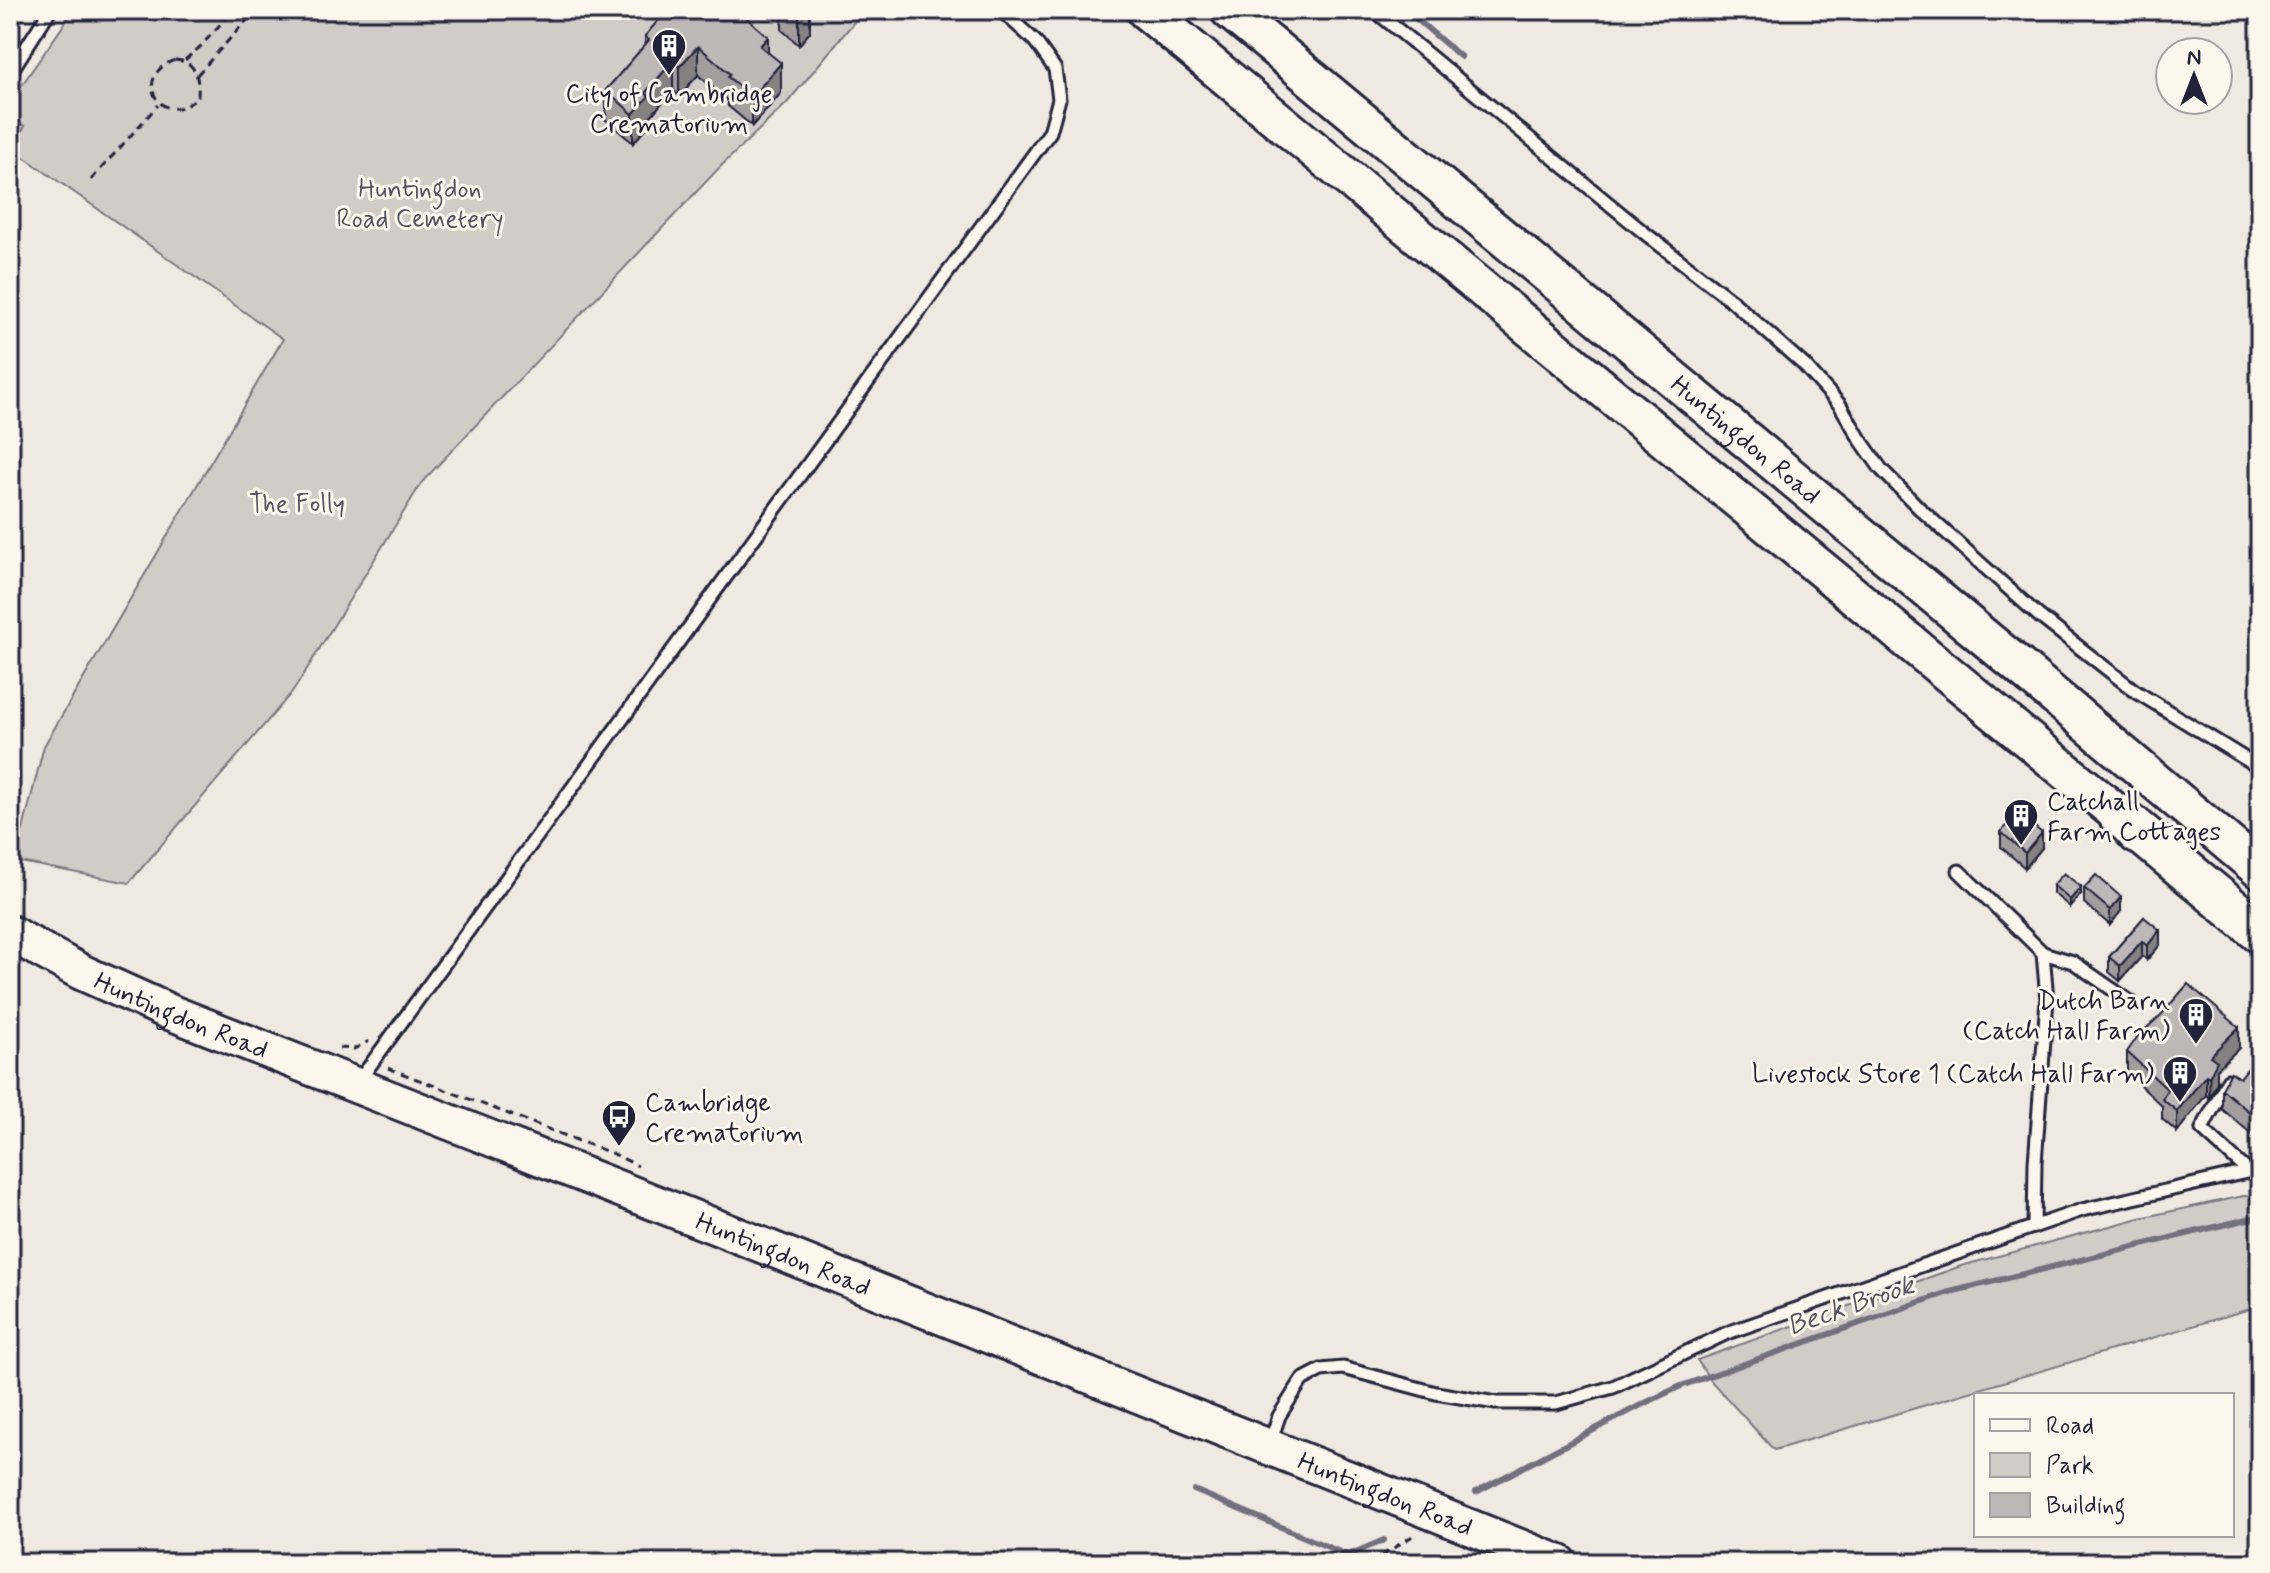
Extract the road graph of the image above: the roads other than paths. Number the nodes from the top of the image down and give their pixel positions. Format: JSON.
{"nodes":[{"id":1,"x":50,"y":10,"type":"edge"},
{"id":2,"x":1001,"y":10,"type":"edge"},
{"id":3,"x":1145,"y":10,"type":"edge"},
{"id":4,"x":1229,"y":10,"type":"edge"},
{"id":5,"x":1374,"y":10,"type":"edge"},
{"id":6,"x":10,"y":73,"type":"edge"},
{"id":7,"x":2260,"y":768,"type":"edge"},
{"id":8,"x":2119,"y":815,"type":"junction"},
{"id":9,"x":2260,"y":870,"type":"edge"},
{"id":10,"x":1959,"y":871,"type":"dead end"},
{"id":11,"x":2260,"y":932,"type":"edge"},
{"id":12,"x":10,"y":933,"type":"edge"},
{"id":13,"x":2260,"y":950,"type":"edge"},
{"id":14,"x":2043,"y":953,"type":"junction"},
{"id":15,"x":2132,"y":1003,"type":"dead end"},
{"id":16,"x":2232,"y":1072,"type":"edge"},
{"id":17,"x":356,"y":1085,"type":"junction"},
{"id":18,"x":2255,"y":1171,"type":"edge"},
{"id":19,"x":2034,"y":1227,"type":"junction"},
{"id":20,"x":1269,"y":1447,"type":"junction"},
{"id":21,"x":1560,"y":1563,"type":"edge"}],
"edges":[{"from":1,"to":6,"type":"lane"},
{"from":2,"to":17,"type":"lane"},
{"from":3,"to":8,"type":"highway","name":"Huntingdon Road"},
{"from":4,"to":9,"type":"highway","name":"Huntingdon Road"},
{"from":5,"to":7,"type":"lane"},
{"from":8,"to":11,"type":"highway"},
{"from":8,"to":13,"type":"highway","name":"Huntingdon Road"},
{"from":10,"to":14,"type":"lane"},
{"from":12,"to":17,"type":"main road","name":"Huntingdon Road"},
{"from":14,"to":15,"type":"lane"},
{"from":14,"to":19,"type":"lane"},
{"from":16,"to":18,"type":"lane"},
{"from":17,"to":20,"type":"main road","name":"Huntingdon Road"},
{"from":18,"to":19,"type":"lane"},
{"from":19,"to":20,"type":"lane"},
{"from":20,"to":21,"type":"main road","name":"Huntingdon Road"}]}
